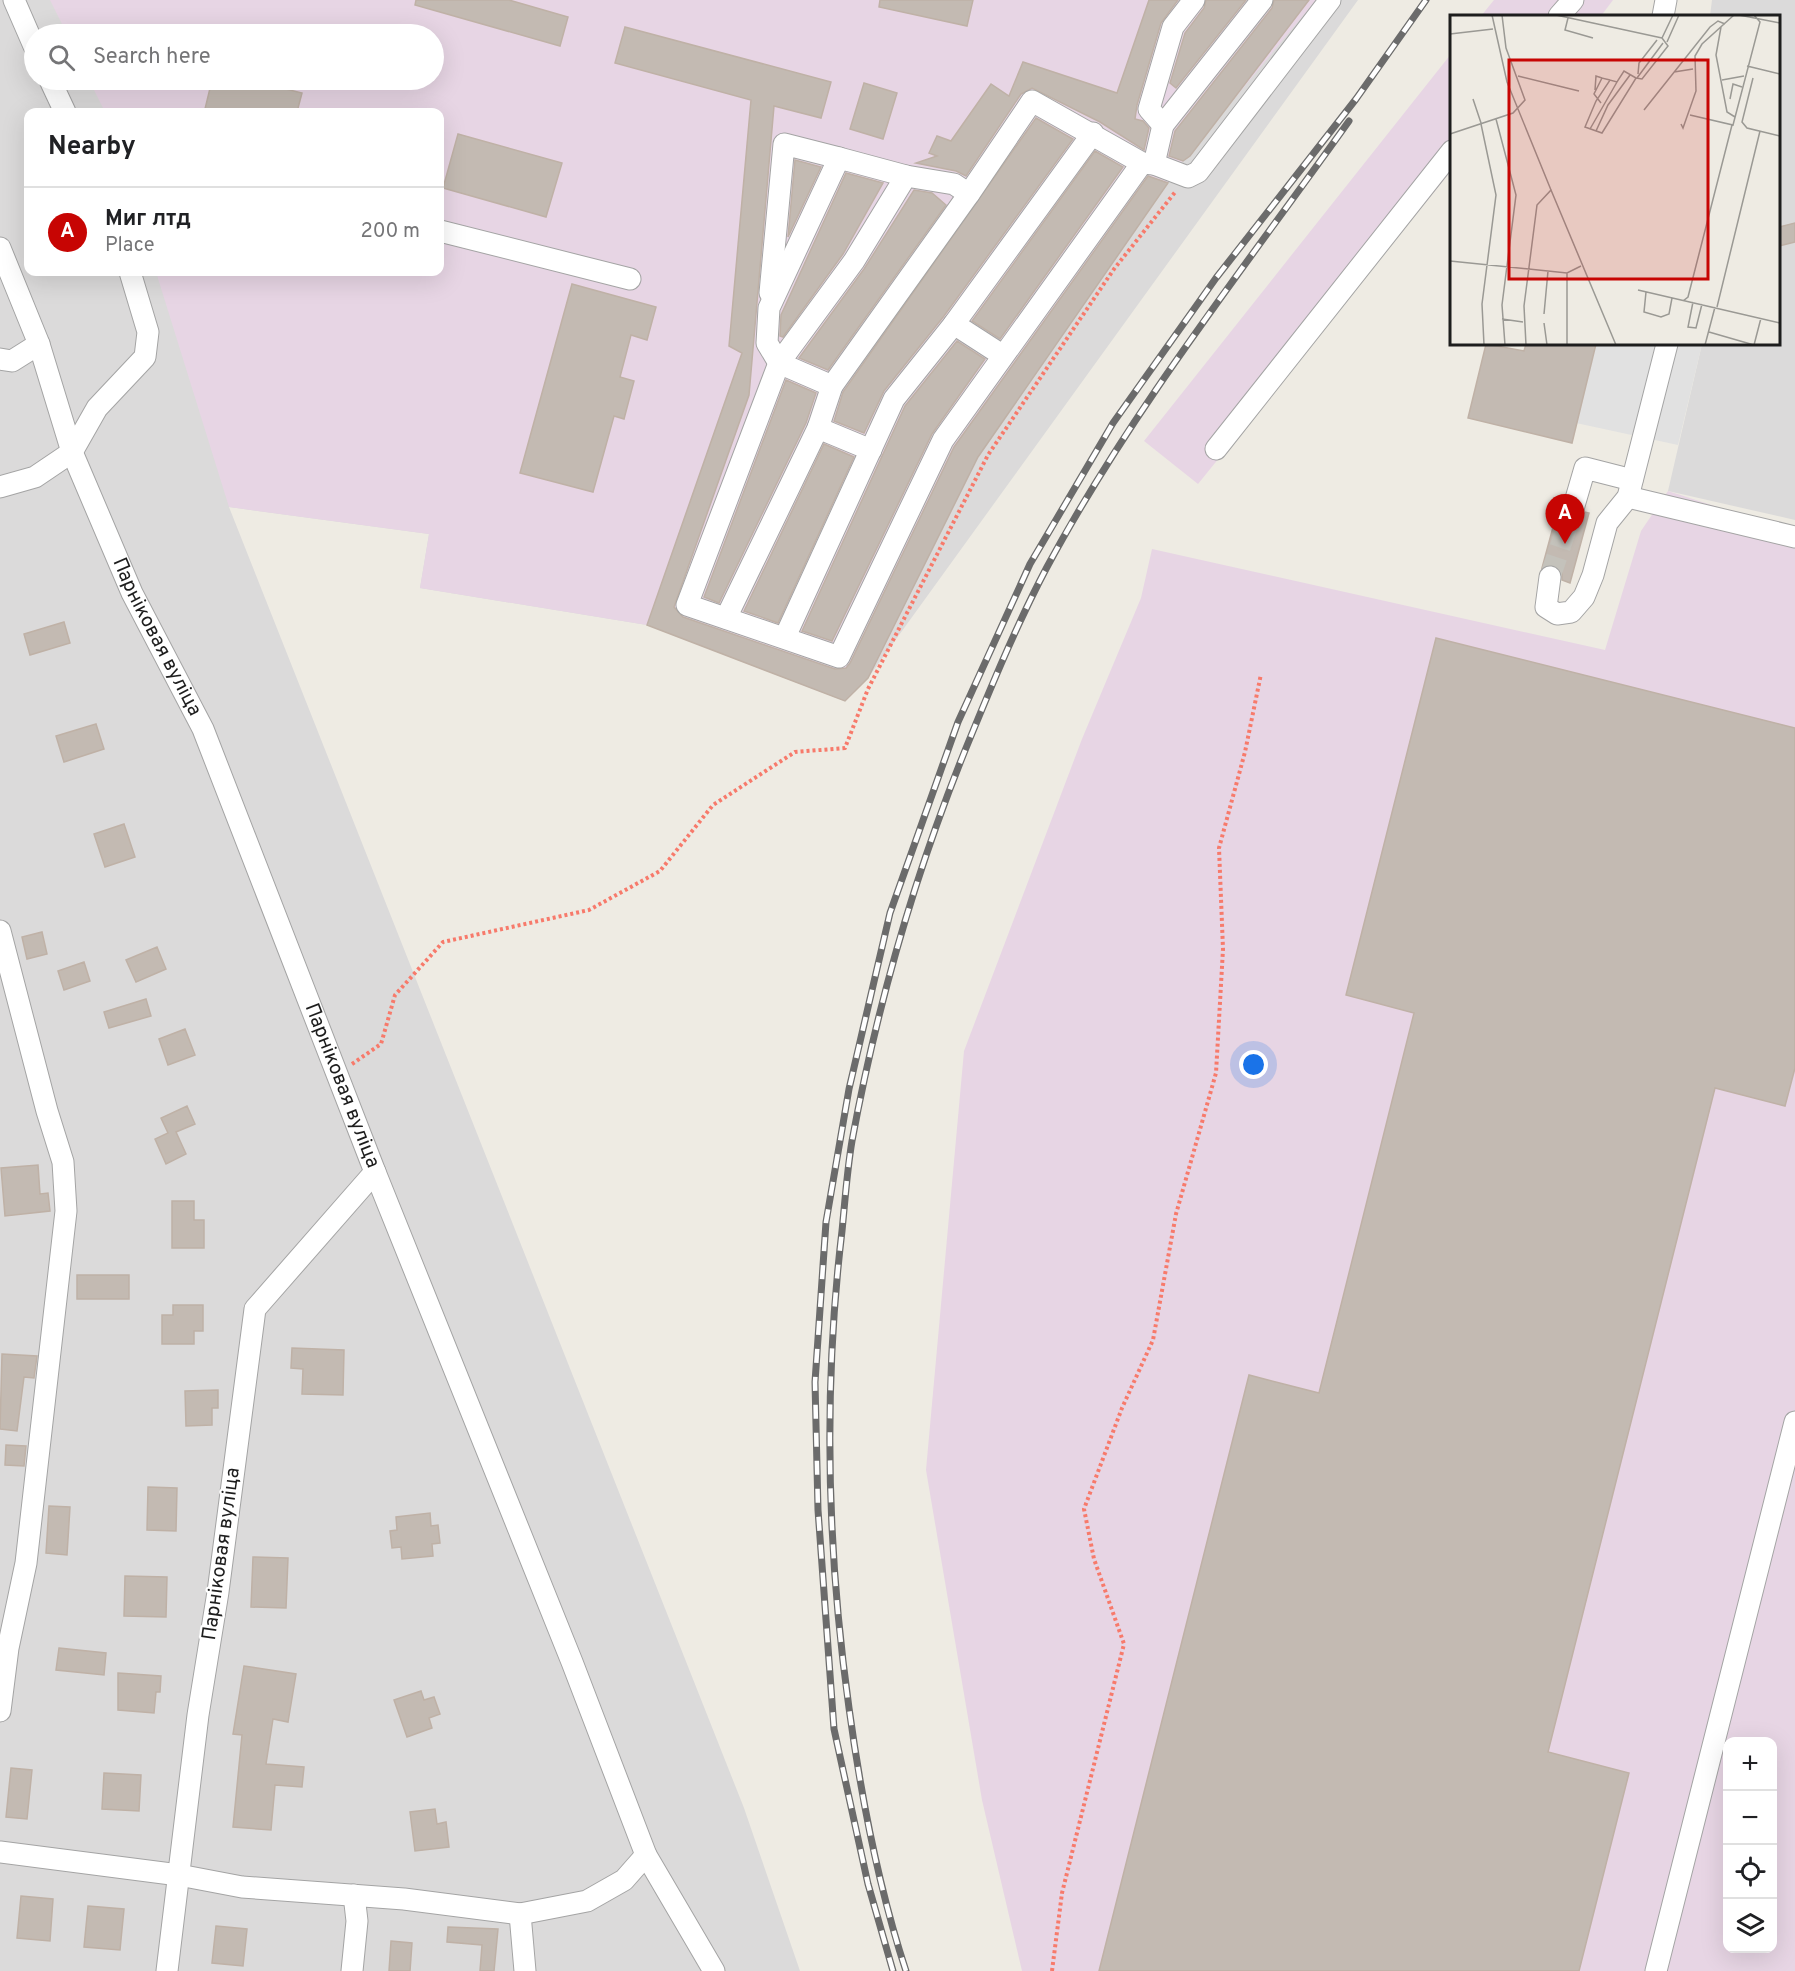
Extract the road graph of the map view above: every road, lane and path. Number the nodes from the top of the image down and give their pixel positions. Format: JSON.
{"nodes":[{"id":1,"x":14,"y":0,"type":"edge"},
{"id":2,"x":1194,"y":0,"type":"edge"},
{"id":3,"x":1262,"y":0,"type":"edge"},
{"id":4,"x":1330,"y":0,"type":"edge"},
{"id":5,"x":1573,"y":0,"type":"edge"},
{"id":6,"x":1666,"y":0,"type":"edge"},
{"id":7,"x":1561,"y":15,"type":"edge"},
{"id":8,"x":1663,"y":15,"type":"edge"},
{"id":9,"x":24,"y":24,"type":"edge"},
{"id":10,"x":55,"y":90,"type":"edge"},
{"id":11,"x":63,"y":108,"type":"edge"},
{"id":12,"x":1163,"y":125,"type":"junction"},
{"id":13,"x":1093,"y":133,"type":"junction"},
{"id":14,"x":1450,"y":155,"type":"edge"},
{"id":15,"x":839,"y":159,"type":"junction"},
{"id":16,"x":1148,"y":164,"type":"junction"},
{"id":17,"x":906,"y":176,"type":"junction"},
{"id":18,"x":1188,"y":177,"type":"junction"},
{"id":19,"x":969,"y":194,"type":"junction"},
{"id":20,"x":444,"y":232,"type":"edge"},
{"id":21,"x":0,"y":248,"type":"edge"},
{"id":22,"x":131,"y":276,"type":"edge"},
{"id":23,"x":630,"y":279,"type":"dead end"},
{"id":24,"x":769,"y":308,"type":"junction"},
{"id":25,"x":954,"y":324,"type":"junction"},
{"id":26,"x":39,"y":344,"type":"junction"},
{"id":27,"x":1667,"y":345,"type":"edge"},
{"id":28,"x":1002,"y":355,"type":"junction"},
{"id":29,"x":0,"y":359,"type":"edge"},
{"id":30,"x":779,"y":363,"type":"junction"},
{"id":31,"x":832,"y":386,"type":"junction"},
{"id":32,"x":818,"y":428,"type":"junction"},
{"id":33,"x":1216,"y":449,"type":"dead end"},
{"id":34,"x":871,"y":450,"type":"junction"},
{"id":35,"x":72,"y":452,"type":"junction"},
{"id":36,"x":0,"y":488,"type":"edge"},
{"id":37,"x":1630,"y":488,"type":"junction"},
{"id":38,"x":1573,"y":509,"type":"tunnel mouth"},
{"id":39,"x":1795,"y":537,"type":"edge"},
{"id":40,"x":1548,"y":584,"type":"tunnel mouth"},
{"id":41,"x":726,"y":618,"type":"junction"},
{"id":42,"x":785,"y":637,"type":"junction"},
{"id":43,"x":1260,"y":674,"type":"dead end"},
{"id":44,"x":0,"y":931,"type":"edge"},
{"id":45,"x":337,"y":1074,"type":"junction"},
{"id":46,"x":375,"y":1172,"type":"junction"},
{"id":47,"x":1795,"y":1422,"type":"edge"},
{"id":48,"x":0,"y":1711,"type":"edge"},
{"id":49,"x":0,"y":1852,"type":"edge"},
{"id":50,"x":646,"y":1855,"type":"junction"},
{"id":51,"x":178,"y":1875,"type":"junction"},
{"id":52,"x":354,"y":1895,"type":"junction"},
{"id":53,"x":520,"y":1914,"type":"junction"},
{"id":54,"x":167,"y":1971,"type":"edge"},
{"id":55,"x":351,"y":1971,"type":"edge"},
{"id":56,"x":525,"y":1971,"type":"edge"},
{"id":57,"x":714,"y":1971,"type":"edge"},
{"id":58,"x":1052,"y":1971,"type":"edge"},
{"id":59,"x":1656,"y":1971,"type":"edge"}],
"edges":[{"from":1,"to":9,"type":"street"},
{"from":2,"to":12,"type":"street"},
{"from":3,"to":12,"type":"street"},
{"from":4,"to":18,"type":"street"},
{"from":5,"to":7,"type":"street"},
{"from":6,"to":8,"type":"street"},
{"from":10,"to":11,"type":"street"},
{"from":12,"to":16,"type":"street"},
{"from":13,"to":16,"type":"street"},
{"from":13,"to":19,"type":"street"},
{"from":13,"to":25,"type":"street"},
{"from":14,"to":33,"type":"street"},
{"from":15,"to":17,"type":"street"},
{"from":15,"to":24,"type":"street"},
{"from":15,"to":24,"type":"street"},
{"from":16,"to":18,"type":"street"},
{"from":16,"to":28,"type":"street"},
{"from":17,"to":19,"type":"street"},
{"from":17,"to":30,"type":"street"},
{"from":18,"to":45,"type":"path"},
{"from":19,"to":31,"type":"street"},
{"from":20,"to":23,"type":"street"},
{"from":21,"to":26,"type":"street","name":"Парніковая вуліца"},
{"from":22,"to":35,"type":"street"},
{"from":24,"to":30,"type":"street"},
{"from":25,"to":28,"type":"street"},
{"from":25,"to":34,"type":"street"},
{"from":26,"to":29,"type":"street"},
{"from":26,"to":35,"type":"street","name":"Парніковая вуліца"},
{"from":27,"to":37,"type":"street"},
{"from":28,"to":42,"type":"street"},
{"from":30,"to":31,"type":"street"},
{"from":30,"to":41,"type":"street"},
{"from":31,"to":32,"type":"street"},
{"from":32,"to":34,"type":"street"},
{"from":32,"to":41,"type":"street"},
{"from":34,"to":42,"type":"street"},
{"from":35,"to":36,"type":"street"},
{"from":35,"to":45,"type":"street","name":"Парніковая вуліца"},
{"from":37,"to":38,"type":"street"},
{"from":37,"to":39,"type":"street"},
{"from":37,"to":40,"type":"street"},
{"from":41,"to":42,"type":"street"},
{"from":43,"to":58,"type":"path"},
{"from":44,"to":48,"type":"street"},
{"from":45,"to":46,"type":"street","name":"Парніковая вуліца"},
{"from":46,"to":50,"type":"street"},
{"from":46,"to":51,"type":"street","name":"Парніковая вуліца"},
{"from":47,"to":59,"type":"street"},
{"from":49,"to":51,"type":"street"},
{"from":50,"to":53,"type":"street"},
{"from":50,"to":57,"type":"street"},
{"from":51,"to":52,"type":"street"},
{"from":51,"to":54,"type":"street","name":"Парніковая вуліца"},
{"from":52,"to":53,"type":"street"},
{"from":52,"to":55,"type":"street"},
{"from":53,"to":56,"type":"street"}]}
